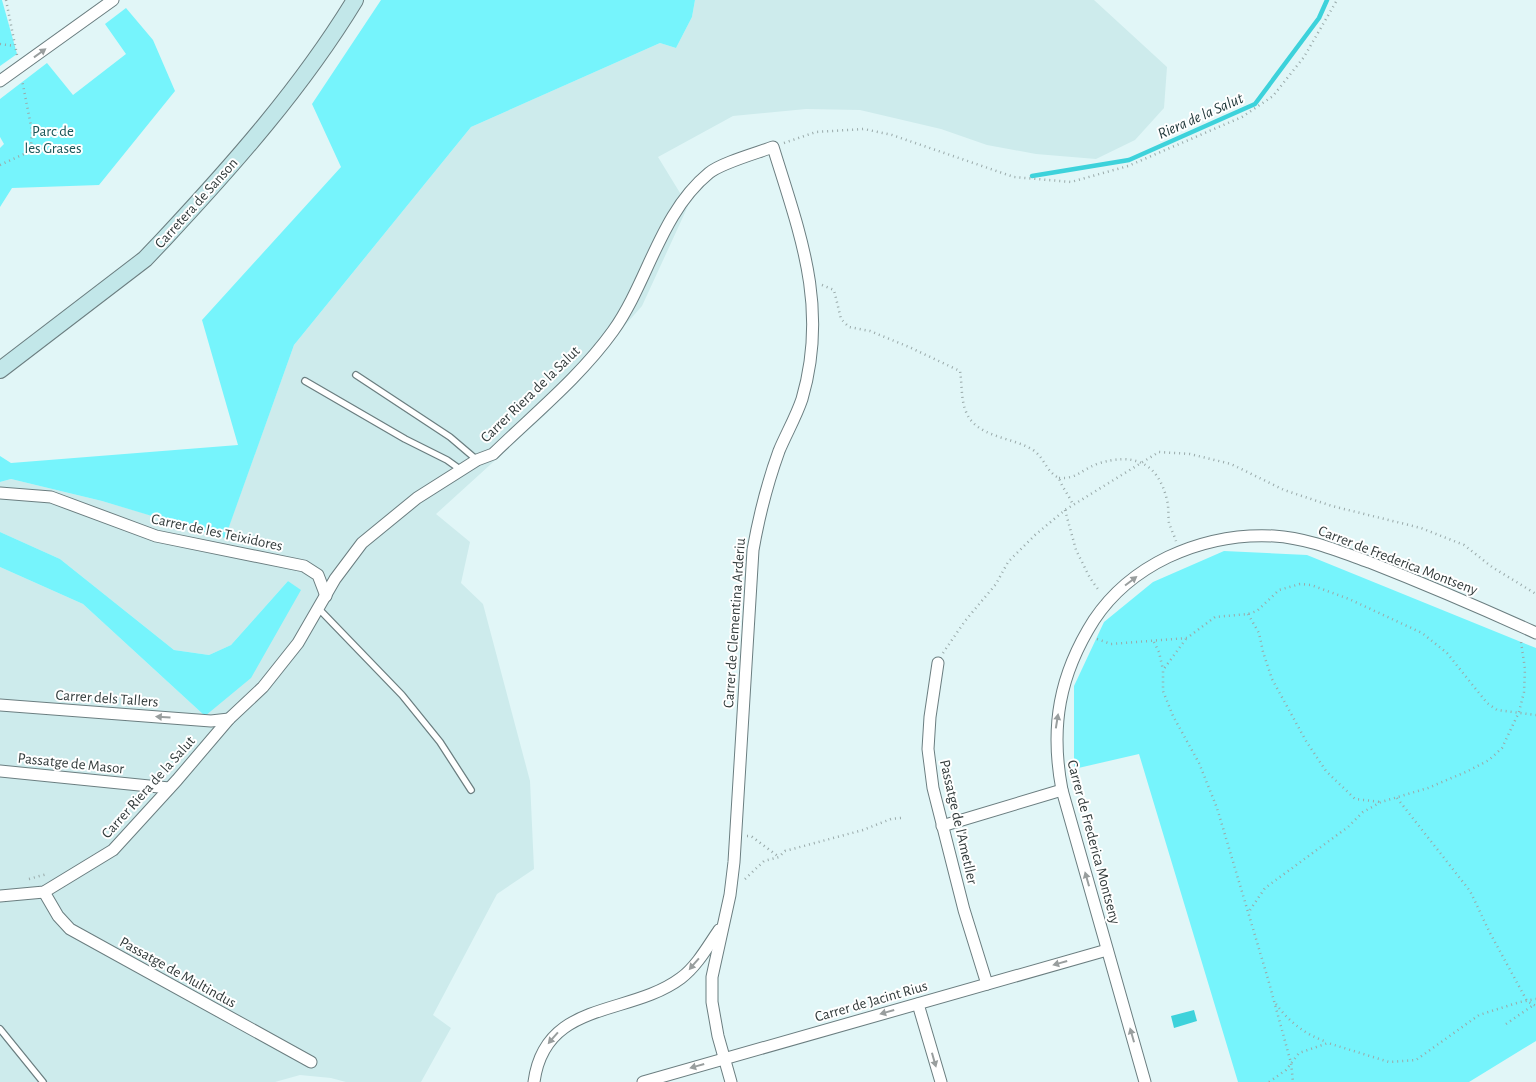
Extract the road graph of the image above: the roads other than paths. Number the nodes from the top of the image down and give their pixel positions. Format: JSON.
{"nodes":[{"id":1,"x":112,"y":0,"type":"edge"},
{"id":2,"x":355,"y":0,"type":"edge"},
{"id":3,"x":0,"y":81,"type":"edge"},
{"id":4,"x":773,"y":147,"type":"joint"},
{"id":5,"x":0,"y":370,"type":"edge"},
{"id":6,"x":356,"y":375,"type":"dead end"},
{"id":7,"x":305,"y":381,"type":"dead end"},
{"id":8,"x":477,"y":460,"type":"junction"},
{"id":9,"x":461,"y":470,"type":"junction"},
{"id":10,"x":0,"y":493,"type":"edge"},
{"id":11,"x":326,"y":596,"type":"junction"},
{"id":12,"x":319,"y":609,"type":"junction"},
{"id":13,"x":1536,"y":633,"type":"edge"},
{"id":14,"x":938,"y":663,"type":"dead end"},
{"id":15,"x":0,"y":705,"type":"edge"},
{"id":16,"x":229,"y":719,"type":"junction"},
{"id":17,"x":0,"y":771,"type":"edge"},
{"id":18,"x":169,"y":788,"type":"junction"},
{"id":19,"x":471,"y":790,"type":"dead end"},
{"id":20,"x":1062,"y":790,"type":"junction"},
{"id":21,"x":942,"y":826,"type":"junction"},
{"id":22,"x":44,"y":892,"type":"junction"},
{"id":23,"x":0,"y":896,"type":"edge"},
{"id":24,"x":723,"y":924,"type":"junction"},
{"id":25,"x":1107,"y":950,"type":"junction"},
{"id":26,"x":988,"y":984,"type":"junction"},
{"id":27,"x":918,"y":1004,"type":"junction"},
{"id":28,"x":0,"y":1030,"type":"edge"},
{"id":29,"x":724,"y":1059,"type":"junction"},
{"id":30,"x":311,"y":1062,"type":"dead end"},
{"id":31,"x":43,"y":1082,"type":"edge"},
{"id":32,"x":534,"y":1082,"type":"edge"},
{"id":33,"x":643,"y":1082,"type":"edge"},
{"id":34,"x":731,"y":1082,"type":"edge"},
{"id":35,"x":940,"y":1082,"type":"edge"},
{"id":36,"x":1145,"y":1082,"type":"edge"}],
"edges":[{"from":3,"to":1,"type":"street","one_way":true},
{"from":2,"to":5,"type":"street","name":"Carretera de Sanson"},
{"from":4,"to":8,"type":"street","name":"Carrer Riera de la Salut"},
{"from":4,"to":24,"type":"street","name":"Carrer de Clementina Arderiu"},
{"from":6,"to":8,"type":"lane"},
{"from":7,"to":9,"type":"lane"},
{"from":8,"to":9,"type":"street","name":"Carrer Riera de la Salut"},
{"from":9,"to":11,"type":"street","name":"Carrer Riera de la Salut"},
{"from":10,"to":11,"type":"street","name":"Carrer de les Teixidores"},
{"from":11,"to":12,"type":"street","name":"Carrer Riera de la Salut"},
{"from":12,"to":16,"type":"street","name":"Carrer Riera de la Salut"},
{"from":12,"to":19,"type":"lane"},
{"from":20,"to":13,"type":"street","name":"Carrer de Frederica Montseny","one_way":true},
{"from":14,"to":21,"type":"street","name":"Passatge de l'Ametller"},
{"from":16,"to":15,"type":"street","name":"Carrer dels Tallers","one_way":true},
{"from":16,"to":18,"type":"street","name":"Carrer Riera de la Salut"},
{"from":17,"to":18,"type":"street","name":"Passatge de Masor"},
{"from":18,"to":22,"type":"street","name":"Carrer Riera de la Salut"},
{"from":20,"to":21,"type":"street"},
{"from":25,"to":20,"type":"street","name":"Carrer de Frederica Montseny","one_way":true},
{"from":21,"to":26,"type":"street","name":"Passatge de l'Ametller"},
{"from":22,"to":23,"type":"street","name":"Carrer Riera de la Salut"},
{"from":22,"to":30,"type":"street","name":"Passatge de Multindus"},
{"from":24,"to":29,"type":"street","name":"Carrer de Clementina Arderiu"},
{"from":24,"to":32,"type":"street","one_way":true},
{"from":25,"to":26,"type":"street","name":"Carrer de Jacint Rius","one_way":true},
{"from":36,"to":25,"type":"street","name":"Carrer de Frederica Montseny","one_way":true},
{"from":26,"to":27,"type":"street","name":"Carrer de Jacint Rius"},
{"from":27,"to":29,"type":"street","name":"Carrer de Jacint Rius","one_way":true},
{"from":27,"to":35,"type":"street","one_way":true},
{"from":28,"to":31,"type":"lane"},
{"from":29,"to":33,"type":"street","name":"Carrer de Jacint Rius","one_way":true},
{"from":29,"to":34,"type":"street","name":"Carrer de Clementina Arderiu"}]}
